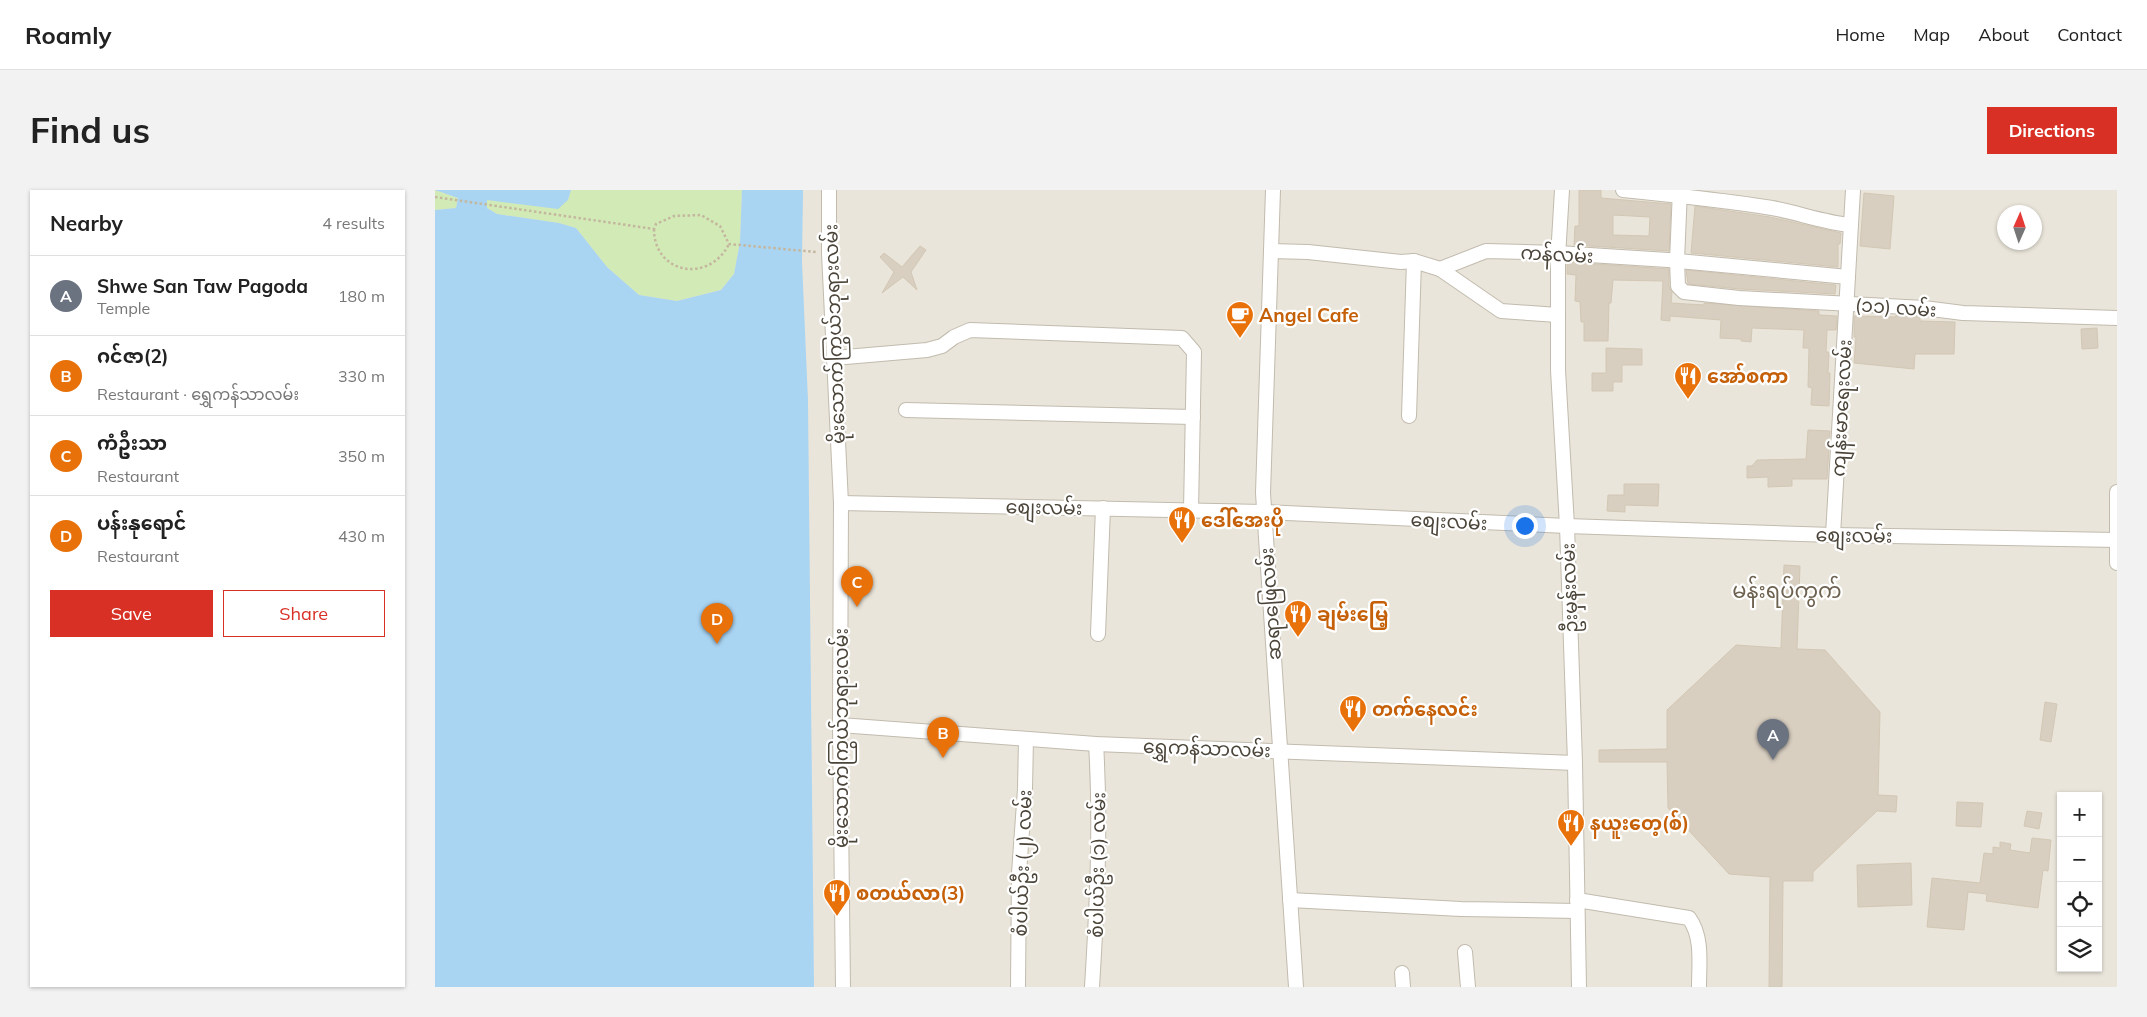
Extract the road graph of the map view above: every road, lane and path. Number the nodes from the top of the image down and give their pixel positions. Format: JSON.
{"nodes":[{"id":1,"x":829,"y":190,"type":"edge"},
{"id":2,"x":1273,"y":190,"type":"edge"},
{"id":3,"x":1562,"y":190,"type":"edge"},
{"id":4,"x":1623,"y":190,"type":"edge"},
{"id":5,"x":1853,"y":190,"type":"edge"},
{"id":6,"x":1680,"y":194,"type":"edge"},
{"id":7,"x":435,"y":197,"type":"edge"},
{"id":8,"x":1851,"y":225,"type":"junction"},
{"id":9,"x":654,"y":229,"type":"junction"},
{"id":10,"x":729,"y":244,"type":"junction"},
{"id":11,"x":805,"y":251,"type":"dead end"},
{"id":12,"x":1271,"y":251,"type":"junction"},
{"id":13,"x":1558,"y":253,"type":"junction"},
{"id":14,"x":1414,"y":261,"type":"junction"},
{"id":15,"x":1677,"y":261,"type":"junction"},
{"id":16,"x":1440,"y":269,"type":"junction"},
{"id":17,"x":1849,"y":277,"type":"junction"},
{"id":18,"x":1847,"y":304,"type":"junction"},
{"id":19,"x":1558,"y":315,"type":"junction"},
{"id":20,"x":2117,"y":318,"type":"edge"},
{"id":21,"x":834,"y":358,"type":"junction"},
{"id":22,"x":906,"y":410,"type":"dead end"},
{"id":23,"x":1409,"y":416,"type":"dead end"},
{"id":24,"x":1193,"y":417,"type":"junction"},
{"id":25,"x":2117,"y":492,"type":"edge"},
{"id":26,"x":841,"y":503,"type":"junction"},
{"id":27,"x":1103,"y":508,"type":"junction"},
{"id":28,"x":1191,"y":510,"type":"junction"},
{"id":29,"x":1263,"y":512,"type":"junction"},
{"id":30,"x":1567,"y":526,"type":"junction"},
{"id":31,"x":1833,"y":535,"type":"junction"},
{"id":32,"x":2117,"y":540,"type":"edge"},
{"id":33,"x":2117,"y":563,"type":"edge"},
{"id":34,"x":1098,"y":634,"type":"dead end"},
{"id":35,"x":840,"y":726,"type":"junction"},
{"id":36,"x":1026,"y":739,"type":"junction"},
{"id":37,"x":1097,"y":744,"type":"junction"},
{"id":38,"x":1281,"y":750,"type":"junction"},
{"id":39,"x":1575,"y":763,"type":"junction"},
{"id":40,"x":1290,"y":900,"type":"junction"},
{"id":41,"x":1577,"y":905,"type":"junction"},
{"id":42,"x":1465,"y":952,"type":"dead end"},
{"id":43,"x":843,"y":987,"type":"edge"},
{"id":44,"x":1018,"y":987,"type":"edge"},
{"id":45,"x":1092,"y":987,"type":"edge"},
{"id":46,"x":1296,"y":987,"type":"edge"},
{"id":47,"x":1468,"y":987,"type":"edge"},
{"id":48,"x":1579,"y":987,"type":"edge"},
{"id":49,"x":1699,"y":987,"type":"edge"}],
"edges":[{"from":1,"to":21,"type":"street","name":"မိုးသောက်ကြွယ်ဘုရားလမ်း"},
{"from":2,"to":12,"type":"street","name":"ဆရာဖြေလမ်း"},
{"from":3,"to":13,"type":"street","name":"ဦးမှန်းလမ်း"},
{"from":4,"to":6,"type":"street"},
{"from":5,"to":8,"type":"street","name":"ကျန်းမာရေးလမ်း"},
{"from":6,"to":8,"type":"street"},
{"from":6,"to":15,"type":"street"},
{"from":7,"to":9,"type":"path"},
{"from":8,"to":17,"type":"street","name":"ကျန်းမာရေးလမ်း"},
{"from":9,"to":10,"type":"path"},
{"from":9,"to":10,"type":"path"},
{"from":10,"to":11,"type":"path"},
{"from":12,"to":14,"type":"street"},
{"from":12,"to":29,"type":"street","name":"ဆရာဖြေလမ်း"},
{"from":13,"to":15,"type":"street","name":"ကန်လမ်း"},
{"from":13,"to":16,"type":"street","name":"ကန်လမ်း"},
{"from":13,"to":19,"type":"street","name":"ဦးမှန်းလမ်း"},
{"from":14,"to":16,"type":"street"},
{"from":14,"to":23,"type":"street"},
{"from":15,"to":17,"type":"street","name":"ကန်လမ်း"},
{"from":15,"to":18,"type":"street","name":"(၁၁) လမ်း"},
{"from":16,"to":19,"type":"street"},
{"from":17,"to":18,"type":"street","name":"ကျန်းမာရေးလမ်း"},
{"from":18,"to":20,"type":"street","name":"(၁၁) လမ်း"},
{"from":18,"to":31,"type":"street","name":"ကျန်းမာရေးလမ်း"},
{"from":19,"to":30,"type":"street","name":"ဦးမှန်းလမ်း"},
{"from":21,"to":24,"type":"street"},
{"from":21,"to":26,"type":"street","name":"မိုးသောက်ကြွယ်ဘုရားလမ်း"},
{"from":22,"to":24,"type":"street"},
{"from":24,"to":28,"type":"street"},
{"from":25,"to":32,"type":"street"},
{"from":26,"to":27,"type":"street","name":"စျေးလမ်း"},
{"from":26,"to":35,"type":"street","name":"မိုးသောက်ကြွယ်ဘုရားလမ်း"},
{"from":27,"to":28,"type":"street","name":"စျေးလမ်း"},
{"from":27,"to":34,"type":"street"},
{"from":28,"to":29,"type":"street","name":"စျေးလမ်း"},
{"from":29,"to":30,"type":"street","name":"စျေးလမ်း"},
{"from":29,"to":38,"type":"street","name":"ဆရာဖြေလမ်း"},
{"from":30,"to":31,"type":"street","name":"စျေးလမ်း"},
{"from":30,"to":39,"type":"street","name":"ဦးမှန်းလမ်း"},
{"from":31,"to":32,"type":"street","name":"စျေးလမ်း"},
{"from":32,"to":33,"type":"street"},
{"from":35,"to":36,"type":"street","name":"‌ရွှေကန်သာလမ်း"},
{"from":35,"to":43,"type":"street","name":"မိုးသောက်ကြွယ်ဘုရားလမ်း"},
{"from":36,"to":37,"type":"street","name":"‌ရွှေကန်သာလမ်း"},
{"from":36,"to":44,"type":"street","name":"စံပါယ်ဦး (၂) လမ်း"},
{"from":37,"to":38,"type":"street","name":"‌ရွှေကန်သာလမ်း"},
{"from":37,"to":45,"type":"street","name":"စံပါယ်ဦး (၁) လမ်း"},
{"from":38,"to":39,"type":"street","name":"‌ရွှေကန်သာလမ်း"},
{"from":38,"to":40,"type":"street","name":"ဆရာဖြေလမ်း"},
{"from":39,"to":41,"type":"street","name":"ဦးမှန်းလမ်း"},
{"from":40,"to":41,"type":"street"},
{"from":40,"to":46,"type":"street","name":"ဆရာဖြေလမ်း"},
{"from":41,"to":48,"type":"street","name":"ဦးမှန်းလမ်း"},
{"from":41,"to":49,"type":"street"},
{"from":42,"to":47,"type":"street"}]}
